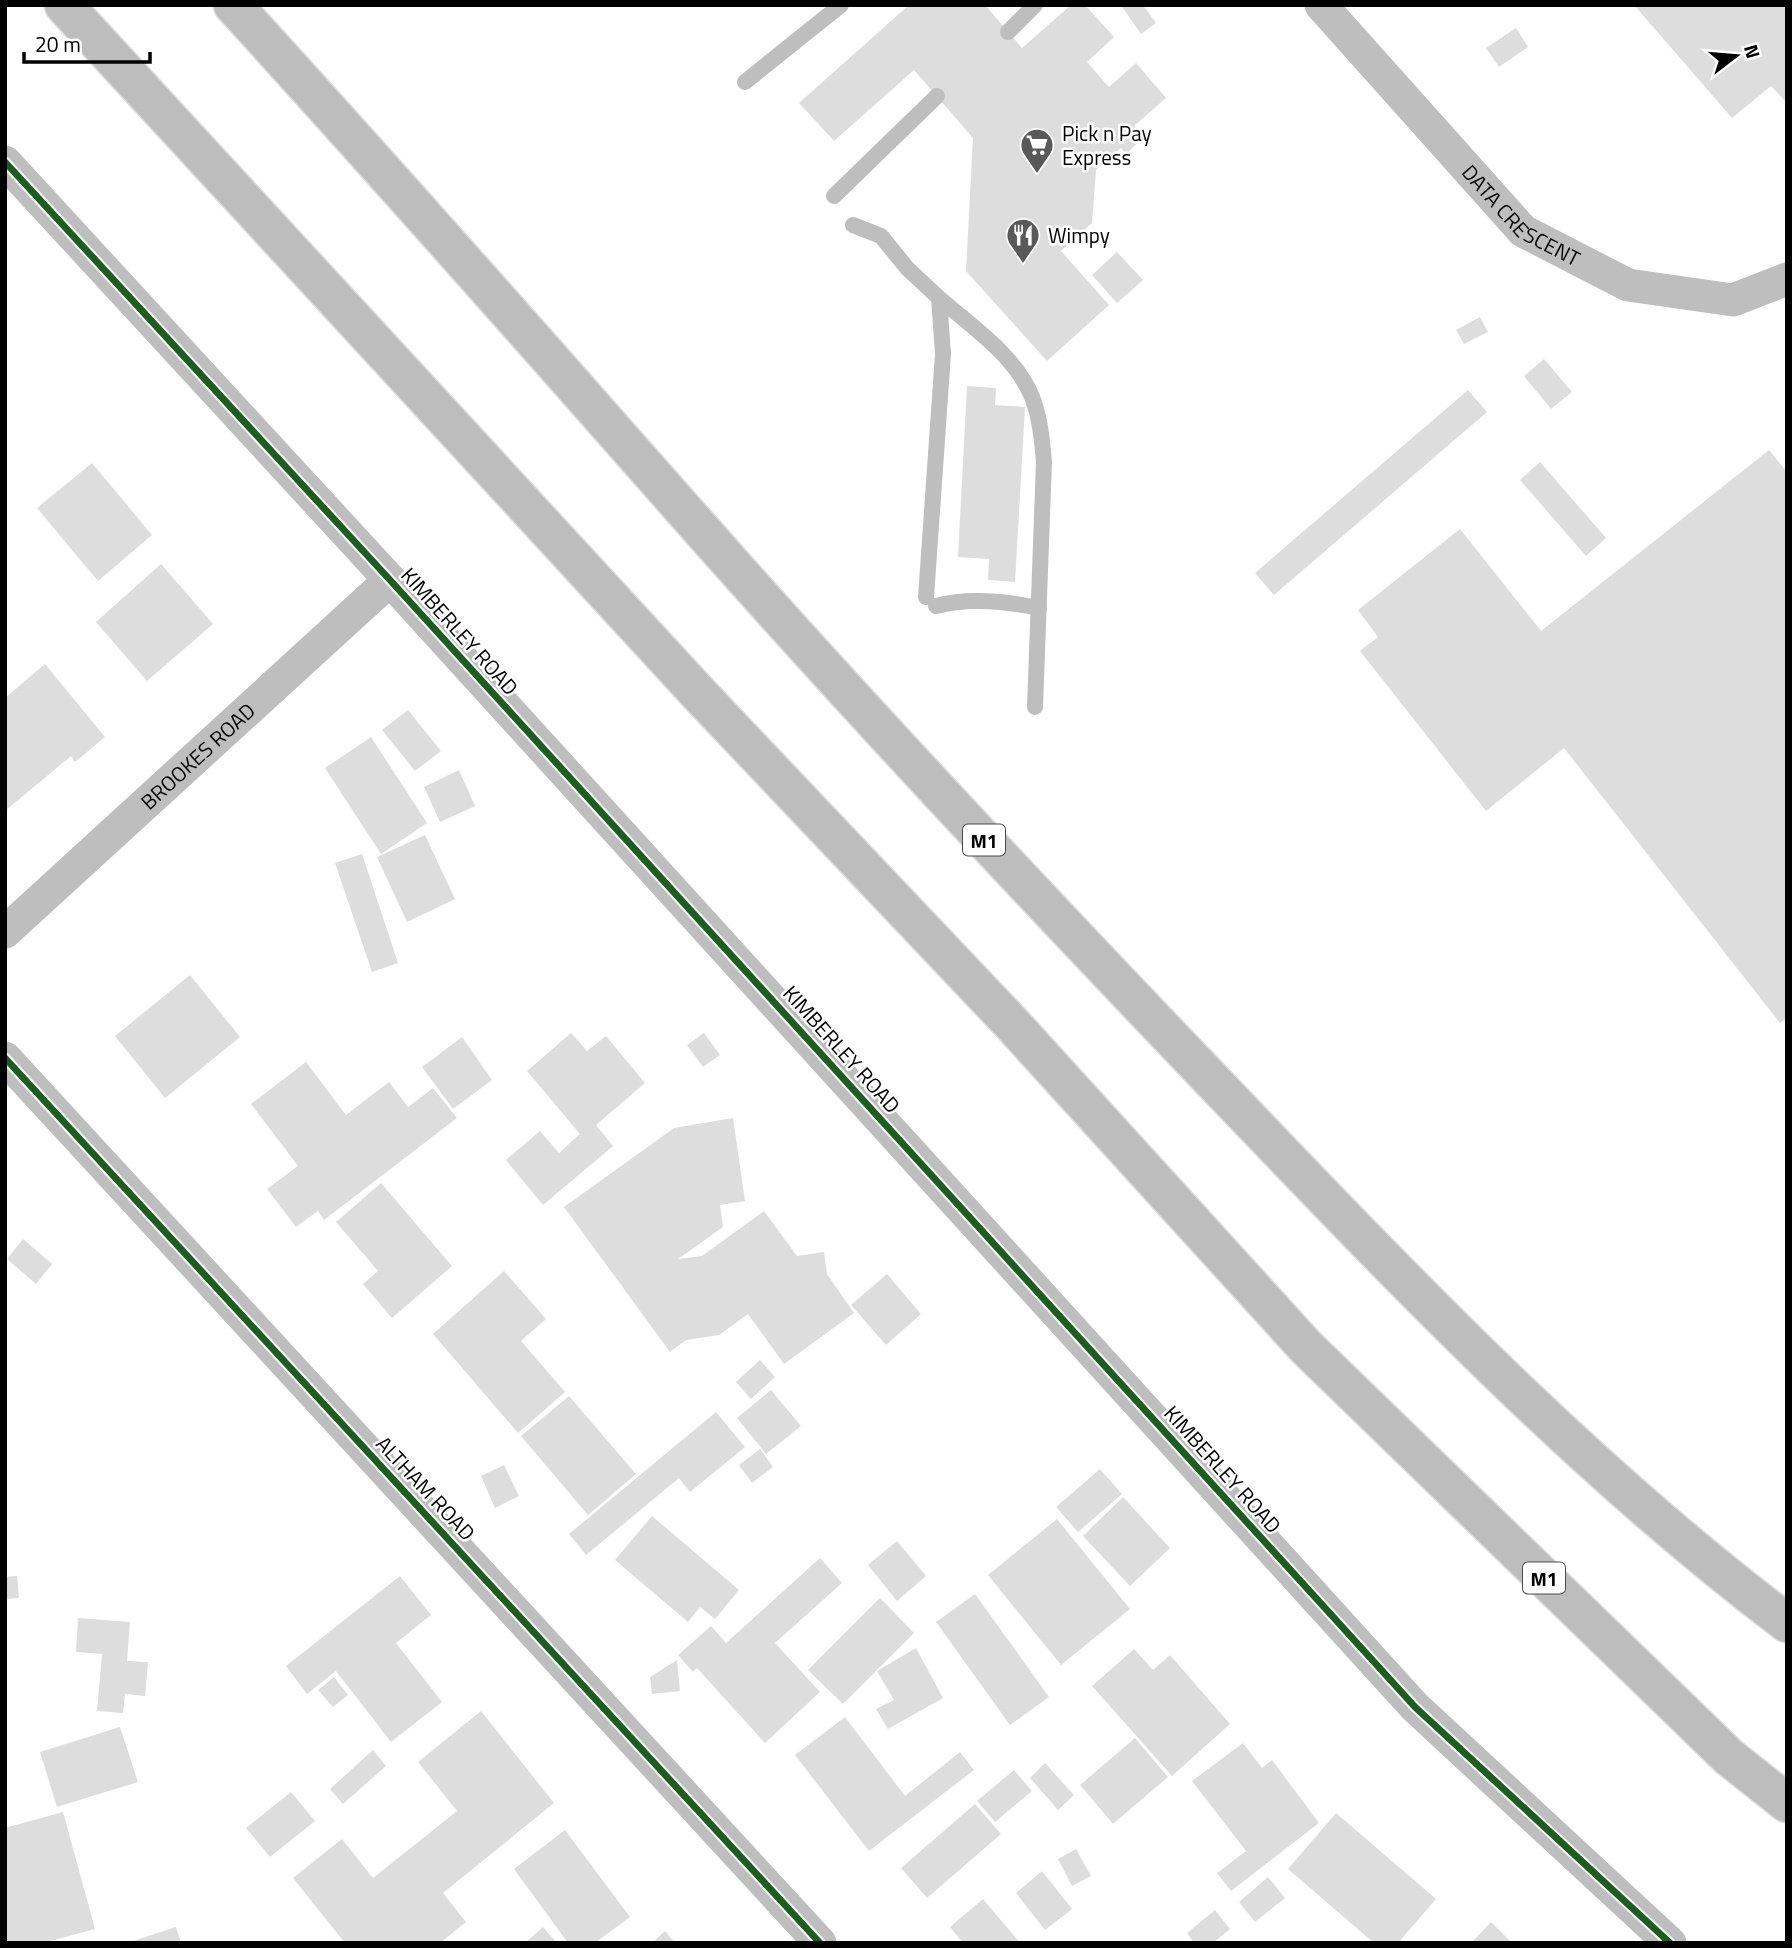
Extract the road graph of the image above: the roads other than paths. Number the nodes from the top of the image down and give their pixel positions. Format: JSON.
{"nodes":[{"id":1,"x":64,"y":5,"type":"edge"},
{"id":2,"x":233,"y":5,"type":"edge"},
{"id":3,"x":841,"y":5,"type":"edge"},
{"id":4,"x":1035,"y":5,"type":"edge"},
{"id":5,"x":1321,"y":5,"type":"edge"},
{"id":6,"x":1008,"y":32,"type":"dead end"},
{"id":7,"x":745,"y":82,"type":"dead end"},
{"id":8,"x":937,"y":96,"type":"dead end"},
{"id":9,"x":5,"y":162,"type":"edge"},
{"id":10,"x":834,"y":197,"type":"dead end"},
{"id":11,"x":853,"y":225,"type":"dead end"},
{"id":12,"x":1787,"y":279,"type":"edge"},
{"id":13,"x":939,"y":298,"type":"junction"},
{"id":14,"x":390,"y":580,"type":"junction"},
{"id":15,"x":1039,"y":608,"type":"junction"},
{"id":16,"x":1035,"y":707,"type":"dead end"},
{"id":17,"x":5,"y":932,"type":"edge"},
{"id":18,"x":5,"y":1058,"type":"edge"},
{"id":19,"x":1787,"y":1623,"type":"edge"},
{"id":20,"x":1787,"y":1803,"type":"edge"},
{"id":21,"x":820,"y":1943,"type":"edge"},
{"id":22,"x":1670,"y":1943,"type":"edge"}],
"edges":[{"from":1,"to":20,"type":"highway","number":"M1"},
{"from":2,"to":19,"type":"highway","number":"M1"},
{"from":3,"to":7,"type":"lane"},
{"from":4,"to":6,"type":"lane"},
{"from":5,"to":12,"type":"street","name":"DATA CRESCENT"},
{"from":8,"to":10,"type":"lane"},
{"from":9,"to":14,"type":"street","name":"KIMBERLEY ROAD"},
{"from":11,"to":13,"type":"lane"},
{"from":13,"to":15,"type":"lane"},
{"from":13,"to":15,"type":"lane"},
{"from":14,"to":17,"type":"street","name":"BROOKES ROAD"},
{"from":14,"to":22,"type":"street","name":"KIMBERLEY ROAD"},
{"from":15,"to":16,"type":"lane"},
{"from":18,"to":21,"type":"street","name":"ALTHAM ROAD"}]}
